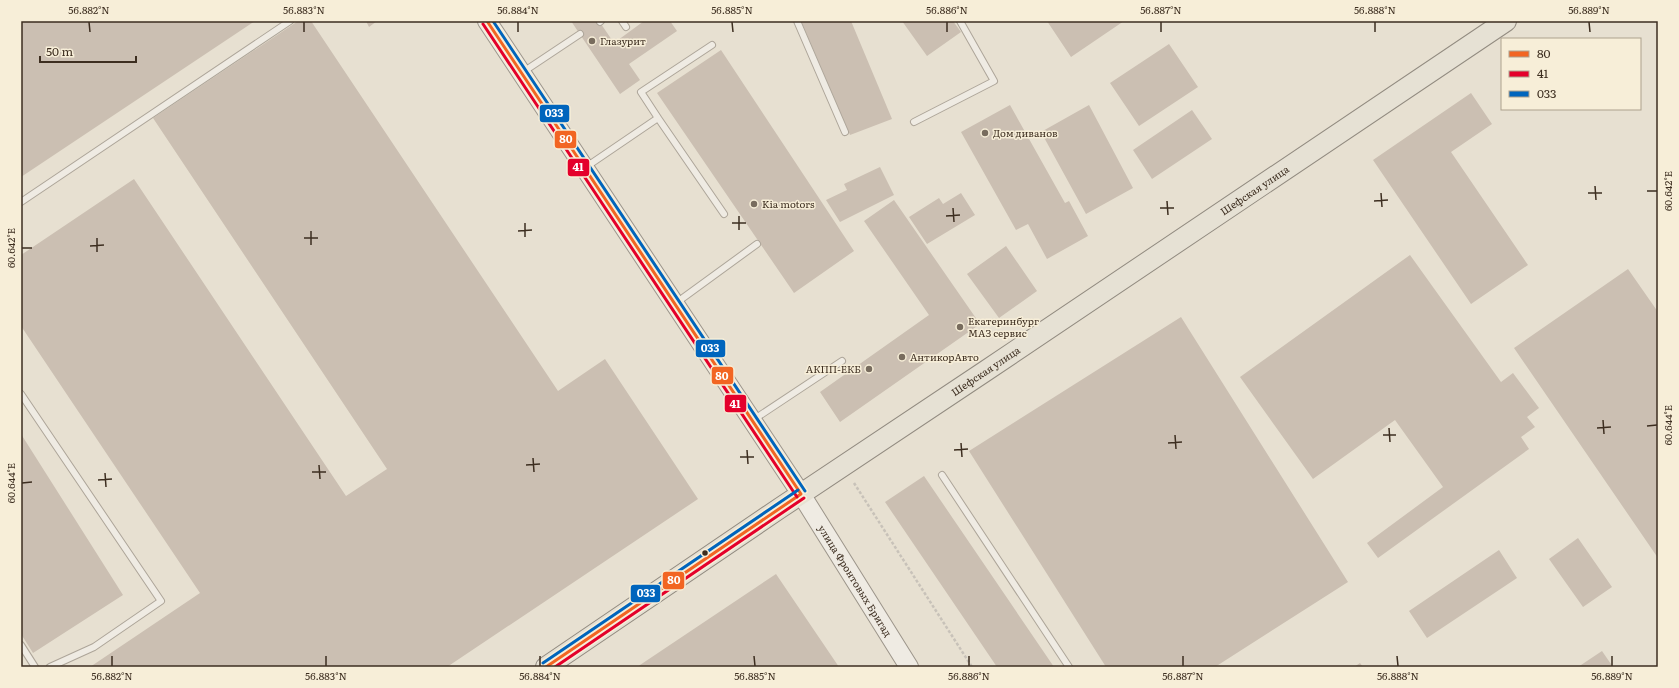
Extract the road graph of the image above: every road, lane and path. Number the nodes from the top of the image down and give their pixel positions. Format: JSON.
{"nodes":[{"id":1,"x":290,"y":21,"type":"edge"},
{"id":2,"x":487,"y":21,"type":"edge"},
{"id":3,"x":622,"y":21,"type":"edge"},
{"id":4,"x":796,"y":21,"type":"edge"},
{"id":5,"x":960,"y":21,"type":"edge"},
{"id":6,"x":1506,"y":21,"type":"edge"},
{"id":7,"x":626,"y":27,"type":"dead end"},
{"id":8,"x":580,"y":34,"type":"dead end"},
{"id":9,"x":712,"y":45,"type":"dead end"},
{"id":10,"x":521,"y":73,"type":"junction"},
{"id":11,"x":658,"y":118,"type":"junction"},
{"id":12,"x":914,"y":122,"type":"dead end"},
{"id":13,"x":845,"y":132,"type":"dead end"},
{"id":14,"x":584,"y":168,"type":"junction"},
{"id":15,"x":21,"y":202,"type":"edge"},
{"id":16,"x":724,"y":214,"type":"dead end"},
{"id":17,"x":757,"y":244,"type":"dead end"},
{"id":18,"x":674,"y":304,"type":"junction"},
{"id":19,"x":842,"y":361,"type":"dead end"},
{"id":20,"x":21,"y":394,"type":"edge"},
{"id":21,"x":752,"y":421,"type":"junction"},
{"id":22,"x":942,"y":475,"type":"dead end"},
{"id":23,"x":854,"y":483,"type":"dead end"},
{"id":24,"x":801,"y":494,"type":"junction"},
{"id":25,"x":21,"y":645,"type":"edge"},
{"id":26,"x":35,"y":667,"type":"edge"},
{"id":27,"x":50,"y":667,"type":"edge"},
{"id":28,"x":546,"y":667,"type":"edge"},
{"id":29,"x":909,"y":667,"type":"edge"},
{"id":30,"x":972,"y":667,"type":"edge"},
{"id":31,"x":1069,"y":667,"type":"edge"}],
"edges":[{"from":1,"to":15,"type":"lane"},
{"from":2,"to":10,"type":"main road"},
{"from":3,"to":7,"type":"lane"},
{"from":4,"to":13,"type":"lane"},
{"from":5,"to":12,"type":"lane"},
{"from":6,"to":24,"type":"main road","name":"Шефская улица"},
{"from":8,"to":10,"type":"lane"},
{"from":9,"to":11,"type":"lane"},
{"from":10,"to":14,"type":"main road"},
{"from":11,"to":14,"type":"lane"},
{"from":11,"to":16,"type":"lane"},
{"from":14,"to":18,"type":"main road"},
{"from":17,"to":18,"type":"lane"},
{"from":18,"to":21,"type":"main road"},
{"from":19,"to":21,"type":"lane"},
{"from":20,"to":27,"type":"lane"},
{"from":21,"to":24,"type":"main road"},
{"from":22,"to":31,"type":"lane"},
{"from":23,"to":30,"type":"path"},
{"from":24,"to":28,"type":"main road","name":"Шефская улица"},
{"from":24,"to":29,"type":"main road","name":"улица Фронтовых Бригад"},
{"from":25,"to":26,"type":"lane"}]}
